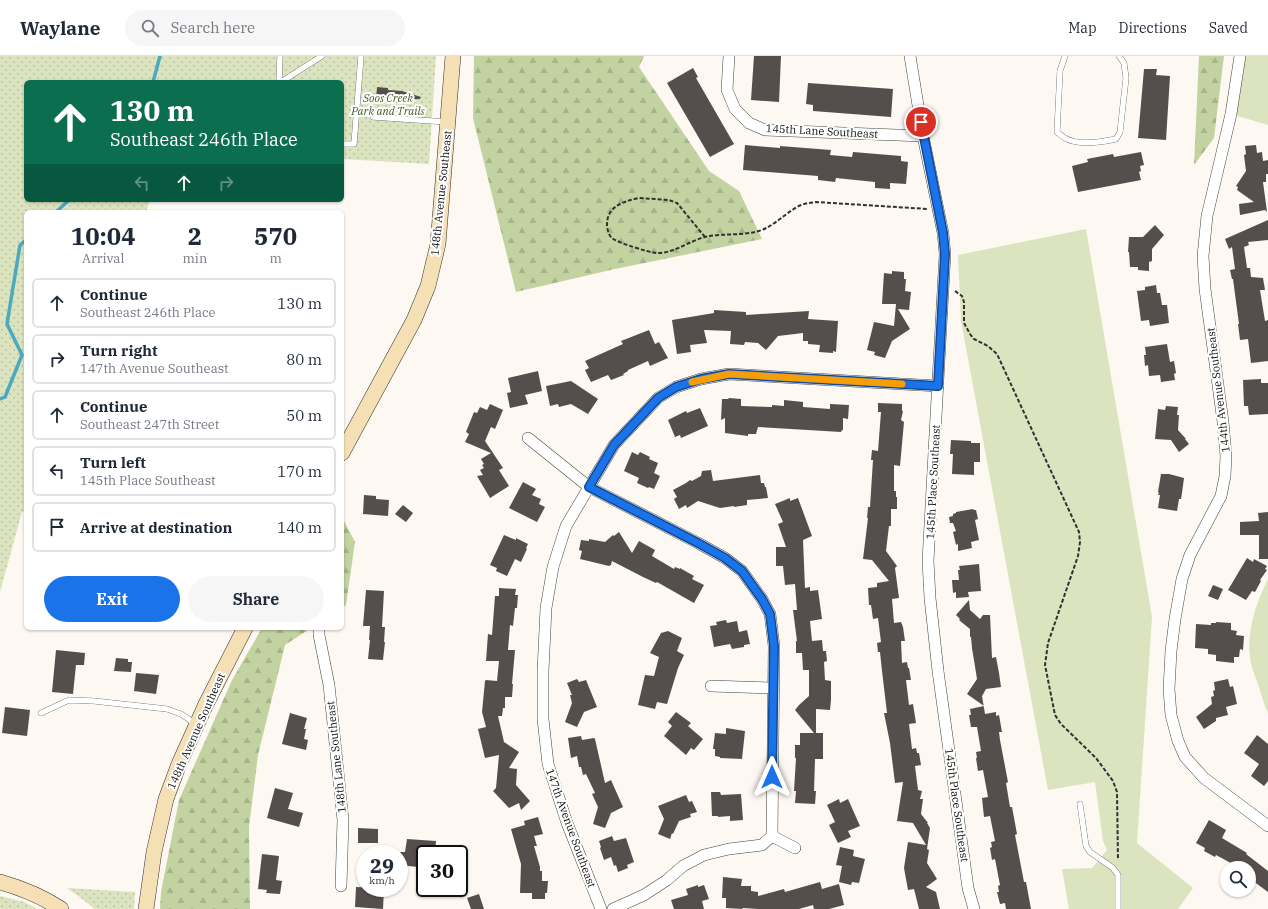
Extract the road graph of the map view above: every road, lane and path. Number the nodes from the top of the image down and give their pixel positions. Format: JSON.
{"nodes":[{"id":1,"x":280,"y":56,"type":"edge"},
{"id":2,"x":322,"y":56,"type":"edge"},
{"id":3,"x":361,"y":56,"type":"edge"},
{"id":4,"x":453,"y":56,"type":"edge"},
{"id":5,"x":729,"y":56,"type":"edge"},
{"id":6,"x":910,"y":56,"type":"edge"},
{"id":7,"x":1065,"y":56,"type":"edge"},
{"id":8,"x":1119,"y":56,"type":"edge"},
{"id":9,"x":1240,"y":56,"type":"edge"},
{"id":10,"x":280,"y":80,"type":"edge"},
{"id":11,"x":283,"y":80,"type":"edge"},
{"id":12,"x":373,"y":117,"type":"dead end"},
{"id":13,"x":448,"y":122,"type":"junction"},
{"id":14,"x":923,"y":136,"type":"junction"},
{"id":15,"x":344,"y":144,"type":"edge"},
{"id":16,"x":938,"y":209,"type":"junction"},
{"id":17,"x":705,"y":237,"type":"junction"},
{"id":18,"x":944,"y":282,"type":"junction"},
{"id":19,"x":938,"y":386,"type":"junction"},
{"id":20,"x":528,"y":438,"type":"dead end"},
{"id":21,"x":344,"y":449,"type":"edge"},
{"id":22,"x":589,"y":487,"type":"junction"},
{"id":23,"x":244,"y":630,"type":"edge"},
{"id":24,"x":319,"y":630,"type":"edge"},
{"id":25,"x":710,"y":686,"type":"dead end"},
{"id":26,"x":773,"y":688,"type":"junction"},
{"id":27,"x":41,"y":713,"type":"dead end"},
{"id":28,"x":197,"y":724,"type":"junction"},
{"id":29,"x":1080,"y":804,"type":"dead end"},
{"id":30,"x":1268,"y":826,"type":"edge"},
{"id":31,"x":772,"y":836,"type":"junction"},
{"id":32,"x":795,"y":848,"type":"dead end"},
{"id":33,"x":1118,"y":875,"type":"junction"},
{"id":34,"x":0,"y":882,"type":"edge"},
{"id":35,"x":341,"y":886,"type":"dead end"},
{"id":36,"x":61,"y":909,"type":"edge"},
{"id":37,"x":146,"y":909,"type":"edge"},
{"id":38,"x":601,"y":909,"type":"edge"},
{"id":39,"x":612,"y":909,"type":"edge"},
{"id":40,"x":974,"y":909,"type":"edge"},
{"id":41,"x":1118,"y":909,"type":"edge"}],
"edges":[{"from":1,"to":10,"type":"lane"},
{"from":2,"to":11,"type":"lane"},
{"from":3,"to":15,"type":"lane"},
{"from":4,"to":13,"type":"street","name":"148th Avenue Southeast"},
{"from":5,"to":14,"type":"street","name":"145th Lane Southeast"},
{"from":6,"to":14,"type":"street","name":"145th Place Southeast"},
{"from":7,"to":8,"type":"lane"},
{"from":9,"to":30,"type":"street","name":"144th Avenue Southeast"},
{"from":12,"to":13,"type":"lane"},
{"from":13,"to":21,"type":"street","name":"148th Avenue Southeast"},
{"from":14,"to":16,"type":"street","name":"145th Place Southeast"},
{"from":16,"to":17,"type":"path"},
{"from":16,"to":18,"type":"street","name":"145th Place Southeast"},
{"from":17,"to":17,"type":"path"},
{"from":18,"to":19,"type":"street","name":"145th Place Southeast"},
{"from":18,"to":33,"type":"path"},
{"from":19,"to":22,"type":"street","name":"147th Avenue Southeast"},
{"from":19,"to":40,"type":"street","name":"145th Place Southeast"},
{"from":20,"to":22,"type":"street"},
{"from":22,"to":26,"type":"street"},
{"from":22,"to":38,"type":"street","name":"147th Avenue Southeast"},
{"from":23,"to":28,"type":"street","name":"148th Avenue Southeast"},
{"from":24,"to":35,"type":"street","name":"148th Lane Southeast"},
{"from":25,"to":26,"type":"street"},
{"from":26,"to":31,"type":"street"},
{"from":27,"to":28,"type":"lane"},
{"from":28,"to":37,"type":"street","name":"148th Avenue Southeast"},
{"from":29,"to":33,"type":"lane"},
{"from":31,"to":32,"type":"street"},
{"from":31,"to":39,"type":"street"},
{"from":33,"to":41,"type":"lane"},
{"from":34,"to":36,"type":"street"}]}
